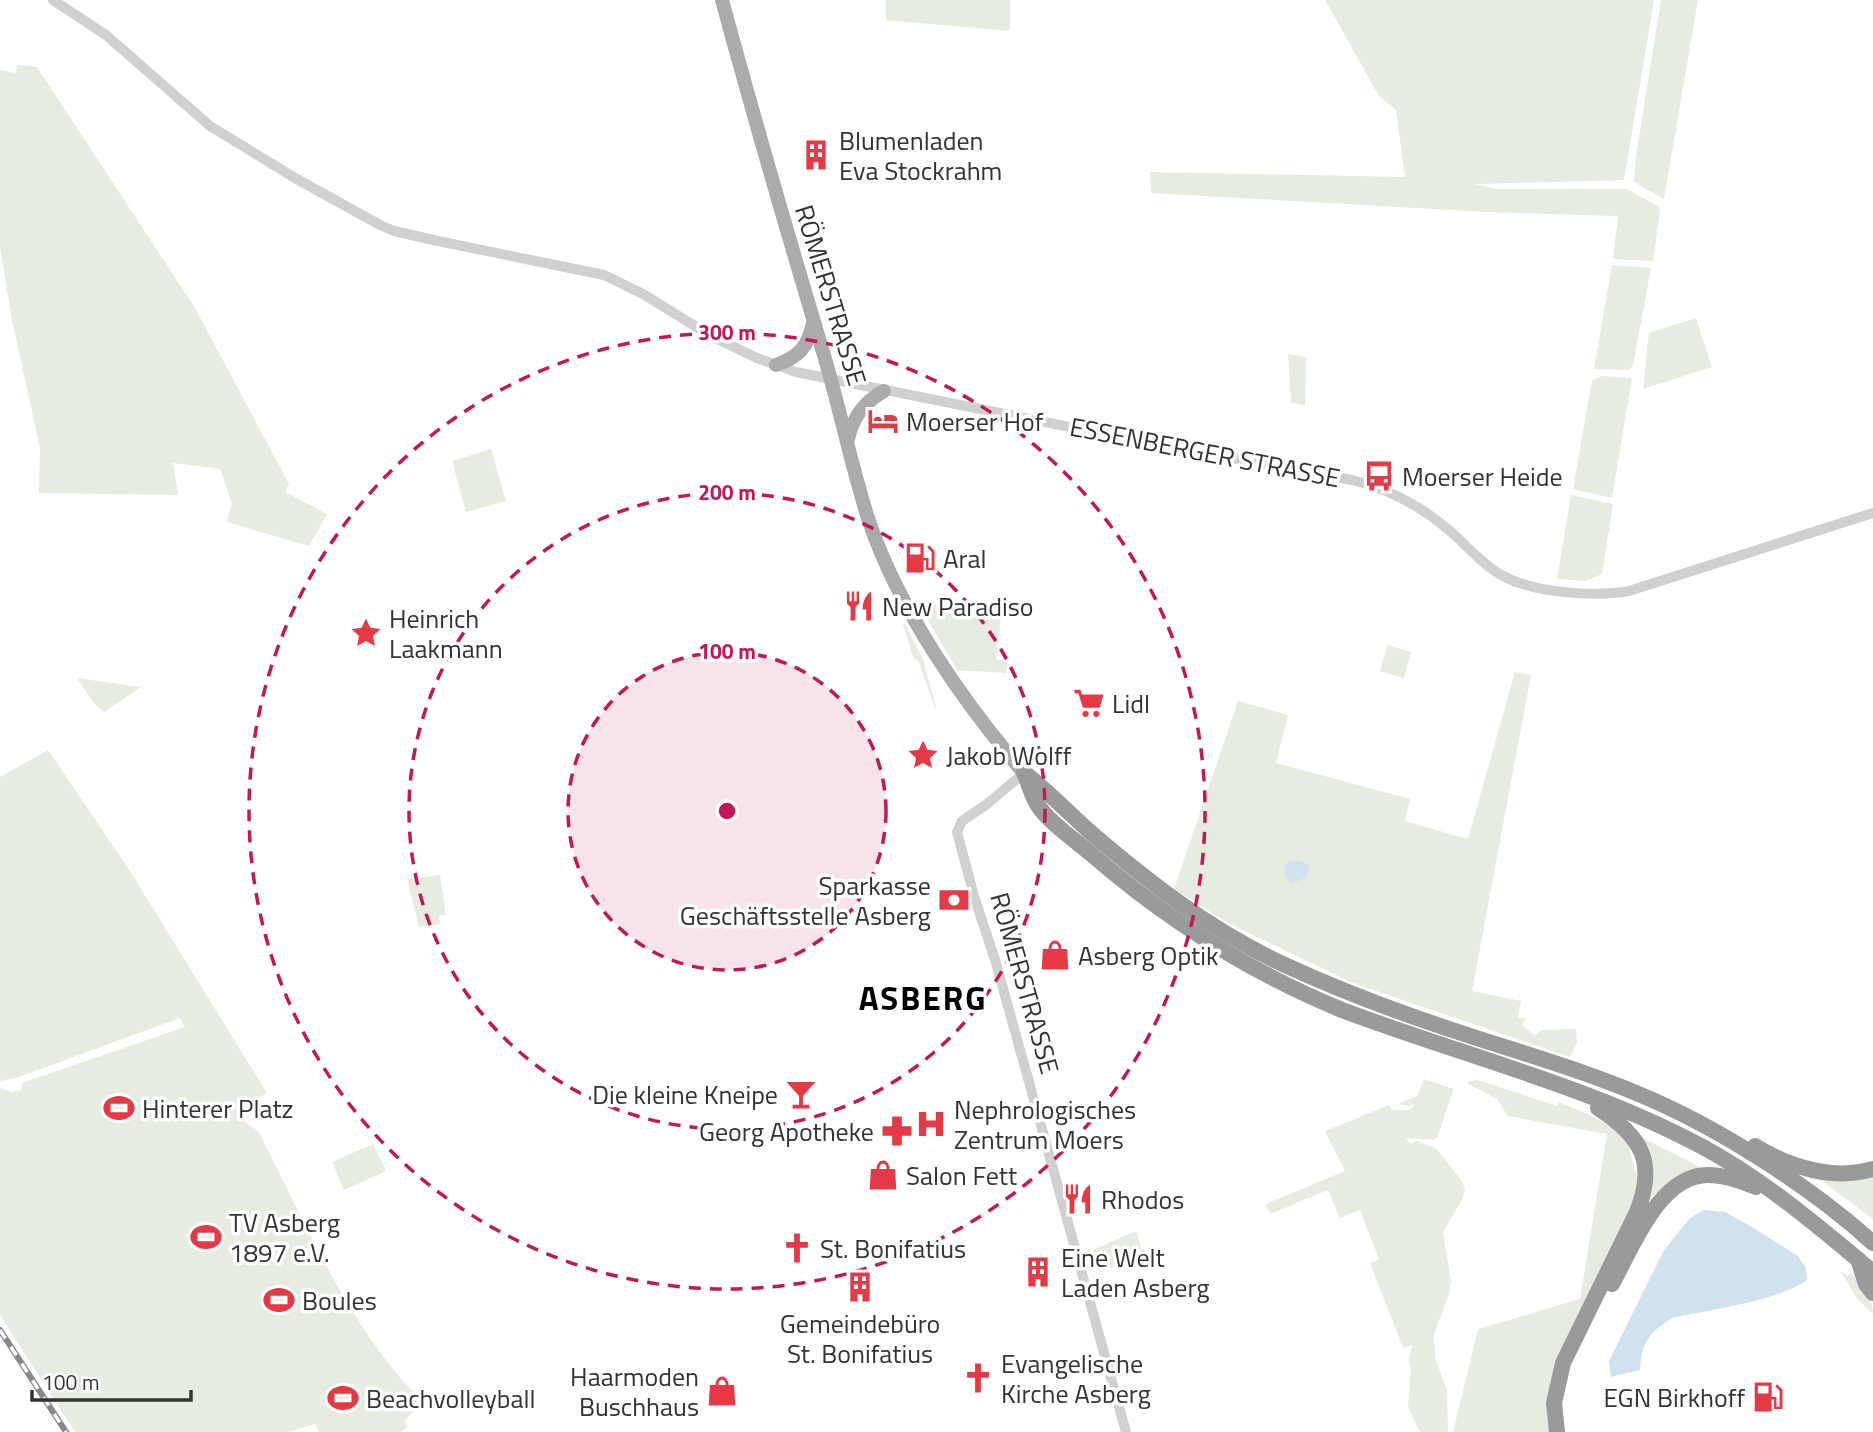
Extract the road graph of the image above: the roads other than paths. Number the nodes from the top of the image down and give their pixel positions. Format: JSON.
{"nodes":[{"id":1,"x":53,"y":0,"type":"edge"},
{"id":2,"x":722,"y":0,"type":"edge"},
{"id":3,"x":814,"y":322,"type":"junction"},
{"id":4,"x":776,"y":365,"type":"junction"},
{"id":5,"x":832,"y":380,"type":"junction"},
{"id":6,"x":884,"y":391,"type":"junction"},
{"id":7,"x":847,"y":440,"type":"junction"},
{"id":8,"x":1873,"y":513,"type":"edge"},
{"id":9,"x":1024,"y":773,"type":"junction"},
{"id":10,"x":1573,"y":1091,"type":"junction"},
{"id":11,"x":1721,"y":1135,"type":"junction"},
{"id":12,"x":1873,"y":1169,"type":"edge"},
{"id":13,"x":1771,"y":1192,"type":"junction"},
{"id":14,"x":1873,"y":1243,"type":"edge"},
{"id":15,"x":1858,"y":1259,"type":"junction"},
{"id":16,"x":1873,"y":1272,"type":"edge"},
{"id":17,"x":1873,"y":1293,"type":"edge"},
{"id":18,"x":1126,"y":1432,"type":"edge"},
{"id":19,"x":1557,"y":1432,"type":"edge"},
{"id":20,"x":1564,"y":1432,"type":"edge"}],
"edges":[{"from":1,"to":4,"type":"street","name":"ESSENBERGER STRASSE"},
{"from":2,"to":3,"type":"main road","name":"RÖMERSTRASSE"},
{"from":3,"to":4,"type":"main road"},
{"from":3,"to":5,"type":"main road","name":"RÖMERSTRASSE"},
{"from":4,"to":5,"type":"street","name":"ESSENBERGER STRASSE"},
{"from":5,"to":6,"type":"street","name":"ESSENBERGER STRASSE"},
{"from":5,"to":7,"type":"main road","name":"RÖMERSTRASSE"},
{"from":6,"to":7,"type":"main road"},
{"from":6,"to":8,"type":"street","name":"ESSENBERGER STRASSE"},
{"from":7,"to":9,"type":"main road","name":"RÖMERSTRASSE"},
{"from":9,"to":10,"type":"highway"},
{"from":9,"to":11,"type":"highway"},
{"from":9,"to":18,"type":"street","name":"RÖMERSTRASSE"},
{"from":10,"to":13,"type":"highway"},
{"from":10,"to":19,"type":"highway"},
{"from":11,"to":12,"type":"highway"},
{"from":11,"to":14,"type":"highway"},
{"from":13,"to":15,"type":"highway"},
{"from":13,"to":20,"type":"highway"},
{"from":15,"to":16,"type":"highway"},
{"from":15,"to":17,"type":"highway"}]}
